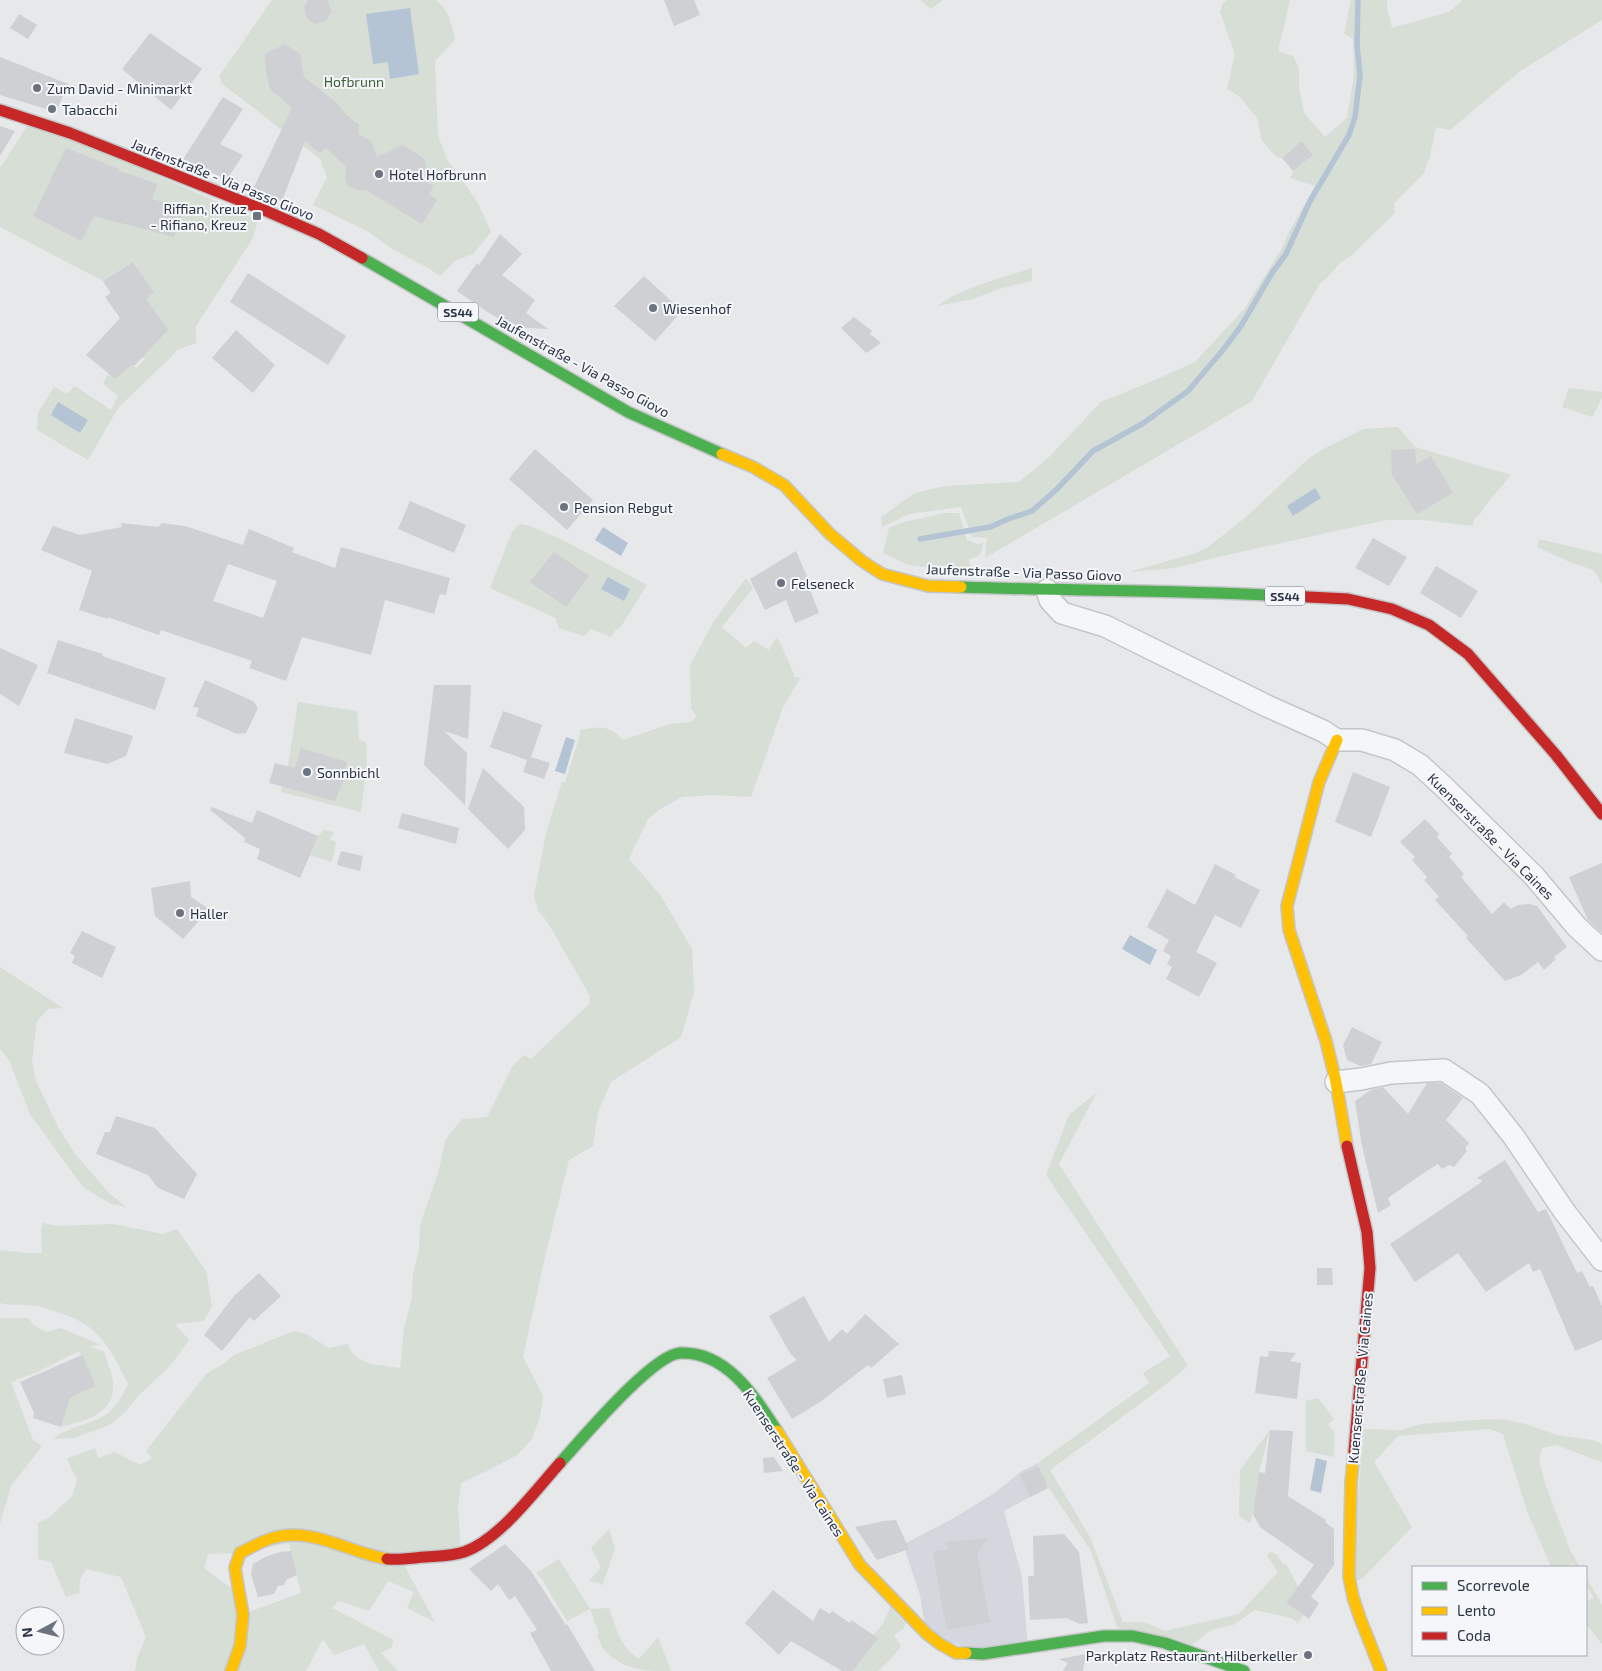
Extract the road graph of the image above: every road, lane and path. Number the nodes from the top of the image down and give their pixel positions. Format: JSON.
{"nodes":[{"id":1,"x":0,"y":110,"type":"edge"},
{"id":2,"x":1047,"y":590,"type":"junction"},
{"id":3,"x":1337,"y":740,"type":"junction"},
{"id":4,"x":1602,"y":814,"type":"edge"},
{"id":5,"x":1602,"y":950,"type":"edge"},
{"id":6,"x":1336,"y":1082,"type":"junction"},
{"id":7,"x":1602,"y":1260,"type":"edge"},
{"id":8,"x":231,"y":1671,"type":"edge"},
{"id":9,"x":1244,"y":1671,"type":"edge"},
{"id":10,"x":1381,"y":1671,"type":"edge"}],
"edges":[{"from":1,"to":2,"type":"street","name":"Jaufenstraße - Via Passo Giovo","number":"SS44"},
{"from":2,"to":3,"type":"street","name":"Kuenserstraße - Via Caines"},
{"from":2,"to":4,"type":"street","name":"Jaufenstraße - Via Passo Giovo","number":"SS44"},
{"from":3,"to":5,"type":"street","name":"Kuenserstraße - Via Caines"},
{"from":3,"to":6,"type":"street","name":"Kuenserstraße - Via Caines"},
{"from":6,"to":7,"type":"street"},
{"from":6,"to":10,"type":"street","name":"Kuenserstraße - Via Caines"},
{"from":8,"to":9,"type":"street","name":"Kuenserstraße - Via Caines"}]}
